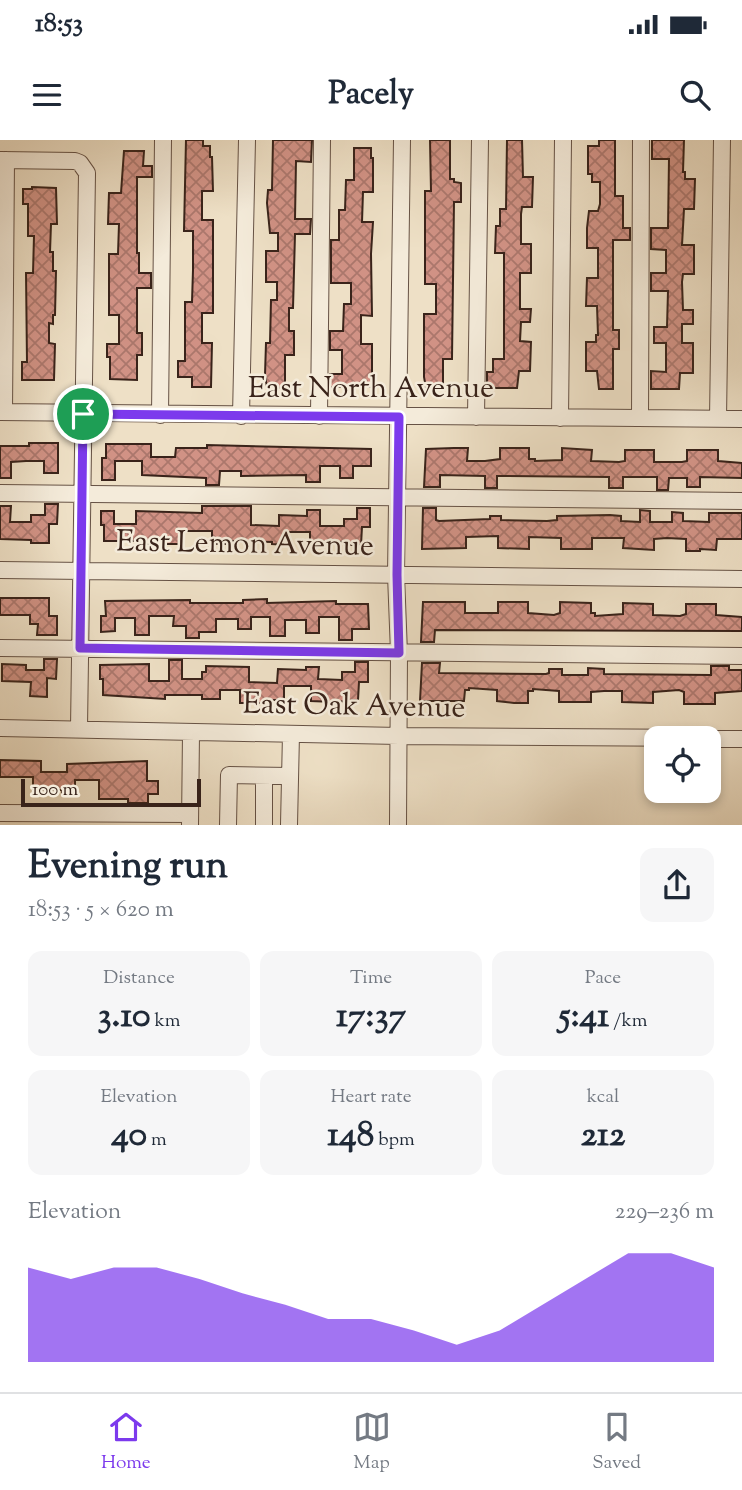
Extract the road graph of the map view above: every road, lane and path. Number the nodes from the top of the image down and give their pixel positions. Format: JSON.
{"nodes":[{"id":1,"x":163,"y":140,"type":"edge"},
{"id":2,"x":247,"y":140,"type":"edge"},
{"id":3,"x":322,"y":140,"type":"edge"},
{"id":4,"x":402,"y":140,"type":"edge"},
{"id":5,"x":480,"y":140,"type":"edge"},
{"id":6,"x":563,"y":140,"type":"edge"},
{"id":7,"x":641,"y":140,"type":"edge"},
{"id":8,"x":722,"y":140,"type":"edge"},
{"id":9,"x":3,"y":160,"type":"edge"},
{"id":10,"x":2,"y":412,"type":"edge"},
{"id":11,"x":83,"y":414,"type":"junction"},
{"id":12,"x":160,"y":415,"type":"junction"},
{"id":13,"x":242,"y":416,"type":"junction"},
{"id":14,"x":318,"y":416,"type":"junction"},
{"id":15,"x":399,"y":417,"type":"junction"},
{"id":16,"x":476,"y":417,"type":"junction"},
{"id":17,"x":560,"y":418,"type":"junction"},
{"id":18,"x":640,"y":418,"type":"junction"},
{"id":19,"x":718,"y":419,"type":"junction"},
{"id":20,"x":742,"y":419,"type":"edge"},
{"id":21,"x":0,"y":493,"type":"edge"},
{"id":22,"x":82,"y":494,"type":"junction"},
{"id":23,"x":398,"y":498,"type":"junction"},
{"id":24,"x":742,"y":501,"type":"edge"},
{"id":25,"x":0,"y":570,"type":"edge"},
{"id":26,"x":80,"y":571,"type":"junction"},
{"id":27,"x":397,"y":575,"type":"junction"},
{"id":28,"x":742,"y":579,"type":"edge"},
{"id":29,"x":0,"y":648,"type":"edge"},
{"id":30,"x":80,"y":648,"type":"junction"},
{"id":31,"x":399,"y":653,"type":"junction"},
{"id":32,"x":742,"y":656,"type":"edge"},
{"id":33,"x":0,"y":728,"type":"edge"},
{"id":34,"x":79,"y":729,"type":"junction"},
{"id":35,"x":191,"y":733,"type":"junction"},
{"id":36,"x":291,"y":734,"type":"junction"},
{"id":37,"x":399,"y":736,"type":"junction"},
{"id":38,"x":644,"y":738,"type":"edge"},
{"id":39,"x":721,"y":738,"type":"edge"},
{"id":40,"x":742,"y":739,"type":"edge"},
{"id":41,"x":264,"y":776,"type":"junction"},
{"id":42,"x":290,"y":776,"type":"junction"},
{"id":43,"x":0,"y":813,"type":"edge"},
{"id":44,"x":190,"y":820,"type":"edge"},
{"id":45,"x":228,"y":825,"type":"edge"},
{"id":46,"x":264,"y":825,"type":"edge"},
{"id":47,"x":289,"y":825,"type":"edge"},
{"id":48,"x":398,"y":825,"type":"edge"}],
"edges":[{"from":1,"to":12,"type":"street"},
{"from":2,"to":13,"type":"street"},
{"from":3,"to":14,"type":"street"},
{"from":4,"to":15,"type":"street"},
{"from":5,"to":16,"type":"street"},
{"from":6,"to":17,"type":"street"},
{"from":7,"to":18,"type":"street"},
{"from":8,"to":19,"type":"street"},
{"from":9,"to":10,"type":"street"},
{"from":9,"to":11,"type":"street"},
{"from":10,"to":11,"type":"street","name":"East North Avenue"},
{"from":11,"to":12,"type":"street","name":"East North Avenue"},
{"from":11,"to":22,"type":"street"},
{"from":12,"to":13,"type":"street","name":"East North Avenue"},
{"from":13,"to":14,"type":"street","name":"East North Avenue"},
{"from":14,"to":15,"type":"street","name":"East North Avenue"},
{"from":15,"to":16,"type":"street","name":"East North Avenue"},
{"from":15,"to":23,"type":"street"},
{"from":16,"to":17,"type":"street","name":"East North Avenue"},
{"from":17,"to":18,"type":"street","name":"East North Avenue"},
{"from":18,"to":19,"type":"street","name":"East North Avenue"},
{"from":19,"to":20,"type":"street","name":"East North Avenue"},
{"from":21,"to":22,"type":"street"},
{"from":22,"to":23,"type":"street"},
{"from":22,"to":26,"type":"street"},
{"from":23,"to":24,"type":"street"},
{"from":23,"to":27,"type":"street"},
{"from":25,"to":26,"type":"street","name":"East Lemon Avenue"},
{"from":26,"to":27,"type":"street","name":"East Lemon Avenue"},
{"from":26,"to":30,"type":"street"},
{"from":27,"to":28,"type":"street","name":"East Lemon Avenue"},
{"from":27,"to":31,"type":"street"},
{"from":29,"to":30,"type":"street"},
{"from":30,"to":31,"type":"street"},
{"from":30,"to":34,"type":"street"},
{"from":31,"to":32,"type":"street"},
{"from":31,"to":37,"type":"street"},
{"from":33,"to":34,"type":"street","name":"East Oak Avenue"},
{"from":34,"to":35,"type":"street","name":"East Oak Avenue"},
{"from":35,"to":36,"type":"street","name":"East Oak Avenue"},
{"from":35,"to":44,"type":"street"},
{"from":36,"to":37,"type":"street","name":"East Oak Avenue"},
{"from":36,"to":42,"type":"street"},
{"from":37,"to":38,"type":"street","name":"East Oak Avenue"},
{"from":37,"to":48,"type":"street"},
{"from":39,"to":40,"type":"street","name":"East Oak Avenue"},
{"from":41,"to":42,"type":"street"},
{"from":41,"to":45,"type":"street"},
{"from":41,"to":46,"type":"street"},
{"from":42,"to":47,"type":"street"},
{"from":43,"to":44,"type":"street"}]}
